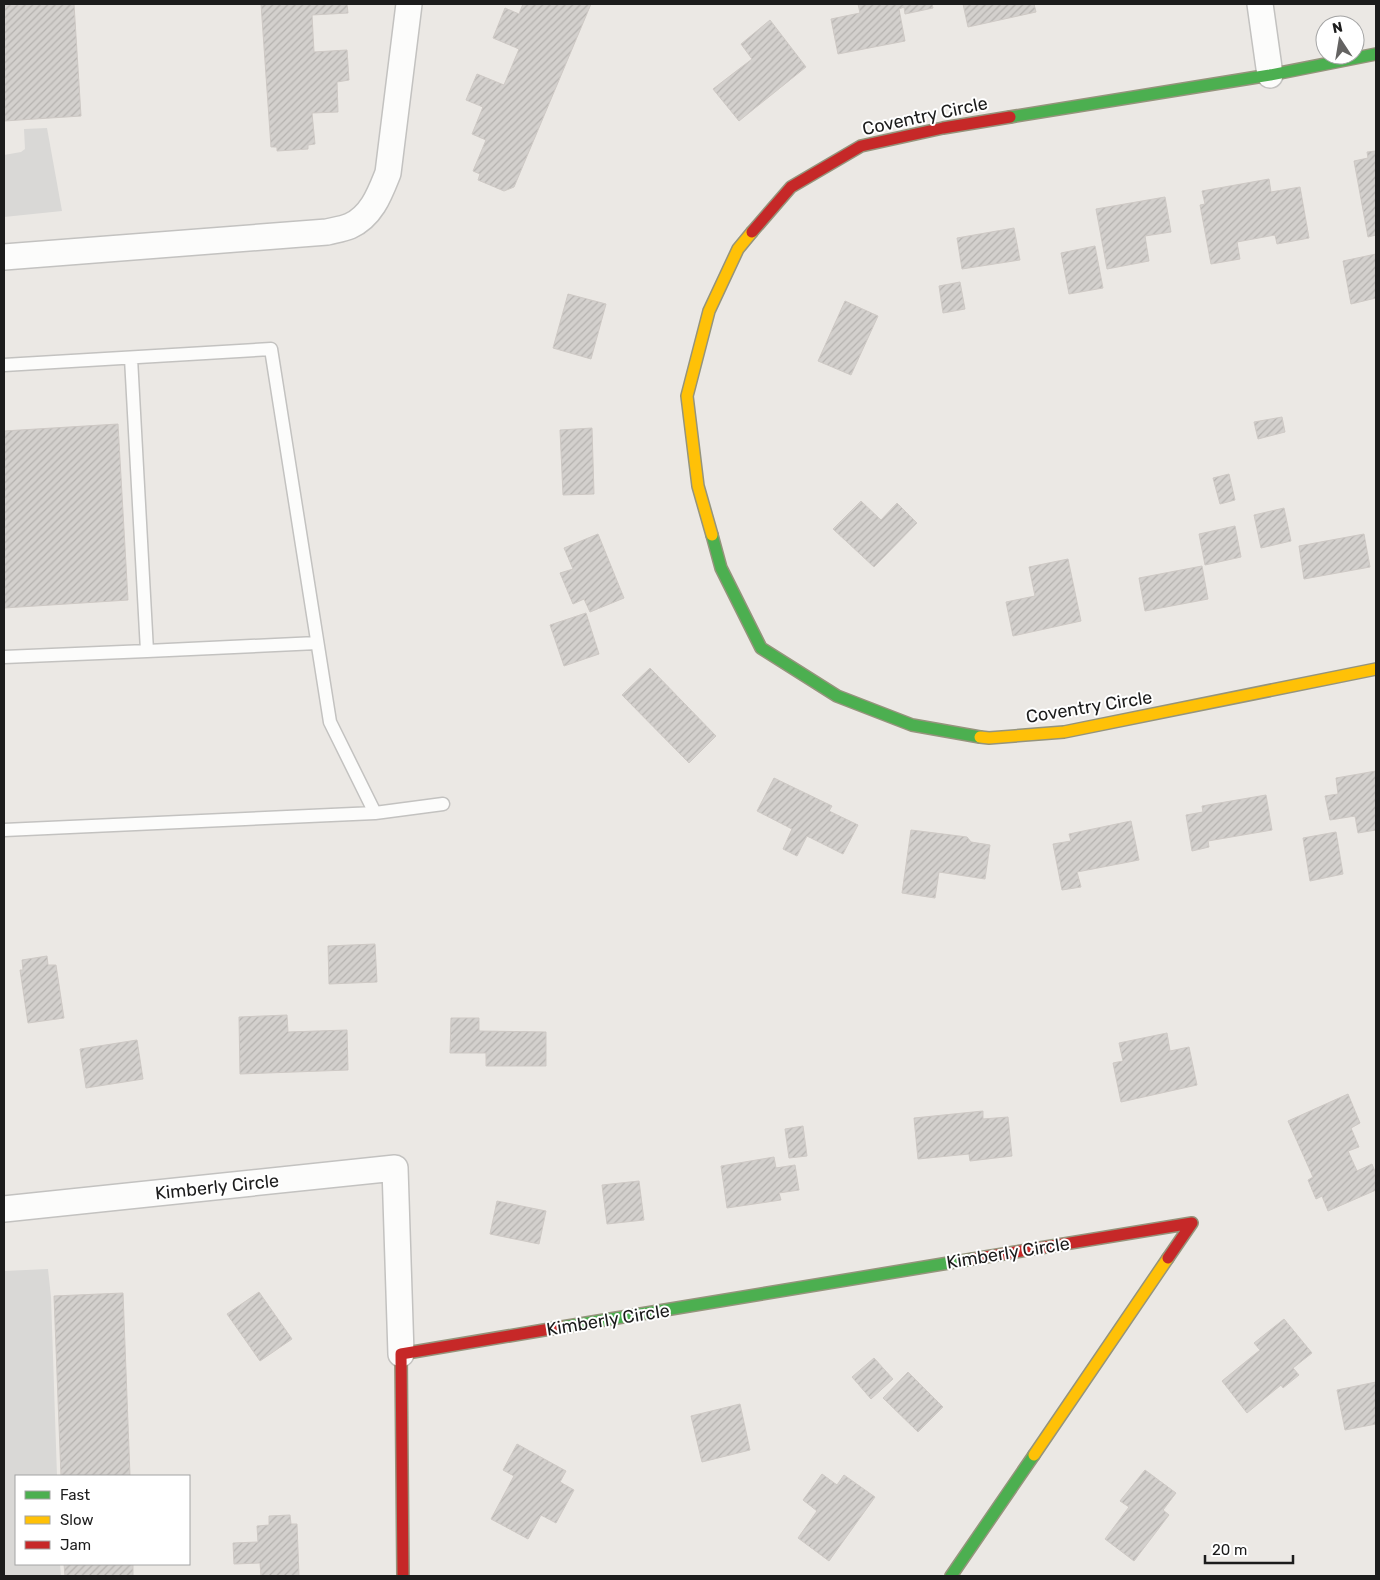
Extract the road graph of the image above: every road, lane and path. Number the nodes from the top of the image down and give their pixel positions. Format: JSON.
{"nodes":[{"id":1,"x":409,"y":4,"type":"edge"},
{"id":2,"x":1260,"y":4,"type":"edge"},
{"id":3,"x":1376,"y":54,"type":"edge"},
{"id":4,"x":1270,"y":75,"type":"junction"},
{"id":5,"x":4,"y":257,"type":"edge"},
{"id":6,"x":131,"y":358,"type":"junction"},
{"id":7,"x":4,"y":365,"type":"edge"},
{"id":8,"x":317,"y":643,"type":"junction"},
{"id":9,"x":147,"y":651,"type":"junction"},
{"id":10,"x":4,"y":657,"type":"edge"},
{"id":11,"x":1376,"y":669,"type":"edge"},
{"id":12,"x":443,"y":804,"type":"dead end"},
{"id":13,"x":375,"y":813,"type":"junction"},
{"id":14,"x":4,"y":830,"type":"edge"},
{"id":15,"x":4,"y":1209,"type":"edge"},
{"id":16,"x":401,"y":1354,"type":"junction"},
{"id":17,"x":403,"y":1576,"type":"edge"},
{"id":18,"x":951,"y":1576,"type":"edge"}],
"edges":[{"from":1,"to":5,"type":"street"},
{"from":2,"to":4,"type":"street"},
{"from":3,"to":4,"type":"street","name":"Coventry Circle"},
{"from":4,"to":11,"type":"street","name":"Coventry Circle"},
{"from":6,"to":7,"type":"lane"},
{"from":6,"to":8,"type":"lane"},
{"from":6,"to":9,"type":"lane"},
{"from":8,"to":9,"type":"lane"},
{"from":8,"to":13,"type":"lane"},
{"from":9,"to":10,"type":"lane"},
{"from":12,"to":13,"type":"lane"},
{"from":13,"to":14,"type":"lane"},
{"from":15,"to":16,"type":"street","name":"Kimberly Circle"},
{"from":16,"to":17,"type":"street","name":"Kimberly Circle"},
{"from":16,"to":18,"type":"street","name":"Kimberly Circle"}]}
